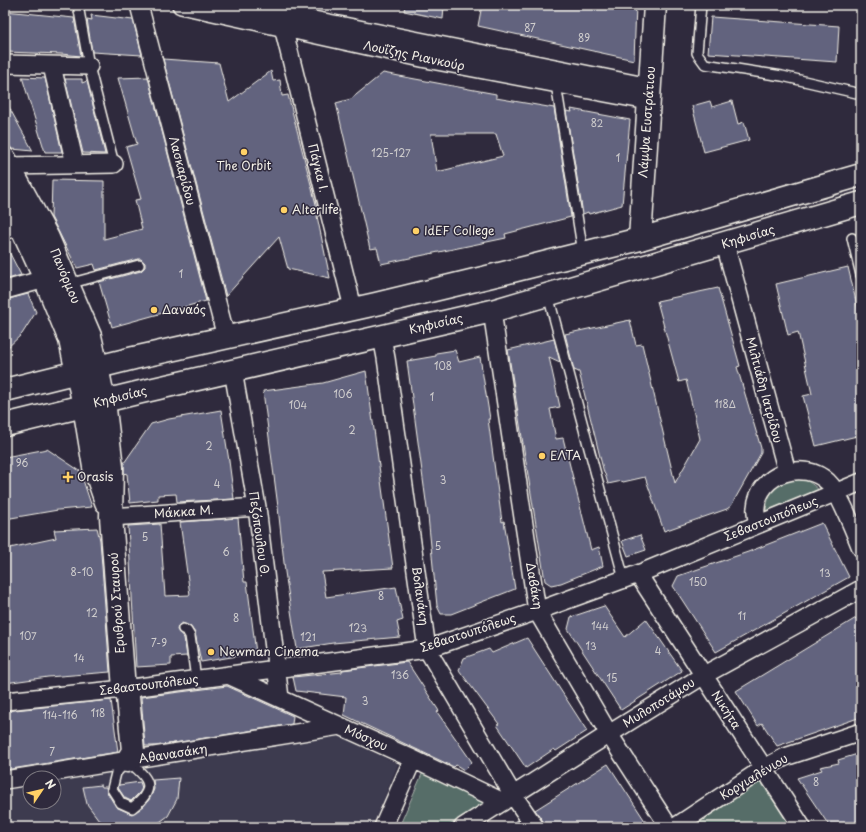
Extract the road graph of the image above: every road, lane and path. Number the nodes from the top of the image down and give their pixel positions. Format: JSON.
{"nodes":[{"id":1,"x":78,"y":5,"type":"edge"},
{"id":2,"x":139,"y":5,"type":"edge"},
{"id":3,"x":181,"y":5,"type":"edge"},
{"id":4,"x":238,"y":5,"type":"edge"},
{"id":5,"x":655,"y":5,"type":"edge"},
{"id":6,"x":701,"y":5,"type":"edge"},
{"id":7,"x":290,"y":16,"type":"edge"},
{"id":8,"x":5,"y":64,"type":"edge"},
{"id":9,"x":52,"y":66,"type":"junction"},
{"id":10,"x":89,"y":66,"type":"junction"},
{"id":11,"x":556,"y":84,"type":"junction"},
{"id":12,"x":649,"y":94,"type":"junction"},
{"id":13,"x":861,"y":94,"type":"edge"},
{"id":14,"x":7,"y":163,"type":"edge"},
{"id":15,"x":75,"y":164,"type":"junction"},
{"id":16,"x":114,"y":164,"type":"joint"},
{"id":17,"x":859,"y":175,"type":"edge"},
{"id":18,"x":5,"y":198,"type":"edge"},
{"id":19,"x":861,"y":203,"type":"edge"},
{"id":20,"x":12,"y":226,"type":"edge"},
{"id":21,"x":852,"y":238,"type":"dead end"},
{"id":22,"x":640,"y":239,"type":"junction"},
{"id":23,"x":725,"y":244,"type":"junction"},
{"id":24,"x":583,"y":253,"type":"junction"},
{"id":25,"x":139,"y":265,"type":"dead end"},
{"id":26,"x":861,"y":275,"type":"edge"},
{"id":27,"x":45,"y":279,"type":"junction"},
{"id":28,"x":68,"y":284,"type":"junction"},
{"id":29,"x":5,"y":290,"type":"edge"},
{"id":30,"x":548,"y":295,"type":"junction"},
{"id":31,"x":353,"y":308,"type":"junction"},
{"id":32,"x":492,"y":311,"type":"junction"},
{"id":33,"x":382,"y":337,"type":"junction"},
{"id":34,"x":226,"y":338,"type":"junction"},
{"id":35,"x":87,"y":370,"type":"junction"},
{"id":36,"x":233,"y":371,"type":"junction"},
{"id":37,"x":5,"y":390,"type":"edge"},
{"id":38,"x":94,"y":404,"type":"junction"},
{"id":39,"x":5,"y":425,"type":"edge"},
{"id":40,"x":787,"y":472,"type":"junction"},
{"id":41,"x":861,"y":482,"type":"edge"},
{"id":42,"x":836,"y":492,"type":"junction"},
{"id":43,"x":257,"y":508,"type":"junction"},
{"id":44,"x":111,"y":517,"type":"junction"},
{"id":45,"x":758,"y":524,"type":"junction"},
{"id":46,"x":861,"y":548,"type":"edge"},
{"id":47,"x":631,"y":576,"type":"junction"},
{"id":48,"x":861,"y":588,"type":"edge"},
{"id":49,"x":537,"y":611,"type":"junction"},
{"id":50,"x":183,"y":629,"type":"dead end"},
{"id":51,"x":427,"y":649,"type":"junction"},
{"id":52,"x":276,"y":668,"type":"junction"},
{"id":53,"x":228,"y":675,"type":"junction"},
{"id":54,"x":704,"y":675,"type":"junction"},
{"id":55,"x":196,"y":679,"type":"junction"},
{"id":56,"x":124,"y":688,"type":"junction"},
{"id":57,"x":280,"y":698,"type":"junction"},
{"id":58,"x":5,"y":701,"type":"edge"},
{"id":59,"x":340,"y":726,"type":"junction"},
{"id":60,"x":861,"y":732,"type":"edge"},
{"id":61,"x":609,"y":734,"type":"junction"},
{"id":62,"x":413,"y":759,"type":"junction"},
{"id":63,"x":127,"y":761,"type":"junction"},
{"id":64,"x":764,"y":768,"type":"junction"},
{"id":65,"x":5,"y":780,"type":"edge"},
{"id":66,"x":508,"y":798,"type":"junction"},
{"id":67,"x":382,"y":827,"type":"edge"},
{"id":68,"x":463,"y":827,"type":"edge"},
{"id":69,"x":535,"y":827,"type":"edge"},
{"id":70,"x":668,"y":827,"type":"edge"},
{"id":71,"x":675,"y":827,"type":"edge"},
{"id":72,"x":802,"y":827,"type":"edge"}],
"edges":[{"from":1,"to":10,"type":"lane"},
{"from":2,"to":34,"type":"street","name":"Λασκαρίδου"},
{"from":3,"to":7,"type":"street","name":"Λουΐζης Ριανκούρ"},
{"from":4,"to":7,"type":"street","name":"Λουΐζης Ριανκούρ"},
{"from":5,"to":12,"type":"main road","name":"Λάμψα Ευστράτιου"},
{"from":6,"to":13,"type":"lane"},
{"from":7,"to":11,"type":"street","name":"Λουΐζης Ριανκούρ"},
{"from":7,"to":12,"type":"street","name":"Λουΐζης Ριανκούρ"},
{"from":7,"to":31,"type":"street","name":"Πάγκα Ι."},
{"from":8,"to":9,"type":"street"},
{"from":9,"to":10,"type":"street"},
{"from":9,"to":15,"type":"street"},
{"from":10,"to":16,"type":"lane"},
{"from":11,"to":12,"type":"street","name":"Λουΐζης Ριανκούρ"},
{"from":11,"to":24,"type":"lane"},
{"from":12,"to":22,"type":"main road","name":"Λάμψα Ευστράτιου"},
{"from":14,"to":15,"type":"street"},
{"from":14,"to":28,"type":"main road","name":"Πανόρμου"},
{"from":15,"to":16,"type":"street"},
{"from":17,"to":22,"type":"main road"},
{"from":18,"to":20,"type":"main road","name":"Πανόρμου"},
{"from":19,"to":23,"type":"main road","name":"Κηφισίας"},
{"from":20,"to":27,"type":"main road","name":"Πανόρμου"},
{"from":21,"to":26,"type":"lane"},
{"from":22,"to":24,"type":"main road"},
{"from":23,"to":30,"type":"main road","name":"Κηφισίας"},
{"from":23,"to":40,"type":"street","name":"Μιλτιάδη Ιατρίδου"},
{"from":24,"to":31,"type":"main road"},
{"from":25,"to":28,"type":"lane"},
{"from":27,"to":29,"type":"street"},
{"from":27,"to":35,"type":"main road","name":"Πανόρμου"},
{"from":28,"to":35,"type":"main road","name":"Πανόρμου"},
{"from":30,"to":32,"type":"main road","name":"Κηφισίας"},
{"from":30,"to":47,"type":"lane"},
{"from":31,"to":34,"type":"main road"},
{"from":32,"to":33,"type":"main road","name":"Κηφισίας"},
{"from":32,"to":49,"type":"street","name":"Δαβάκη"},
{"from":33,"to":36,"type":"main road","name":"Κηφισίας"},
{"from":33,"to":51,"type":"street","name":"Βολανάκη"},
{"from":34,"to":35,"type":"main road"},
{"from":35,"to":37,"type":"main road"},
{"from":35,"to":38,"type":"main road","name":"Πανόρμου"},
{"from":36,"to":38,"type":"main road","name":"Κηφισίας"},
{"from":36,"to":43,"type":"street","name":"Πεζόπουλου Θ."},
{"from":38,"to":39,"type":"main road","name":"Κηφισίας"},
{"from":38,"to":44,"type":"main road","name":"Ερυθρού Σταυρού"},
{"from":40,"to":42,"type":"street"},
{"from":40,"to":45,"type":"street"},
{"from":41,"to":42,"type":"street","name":"Σεβαστουπόλεως"},
{"from":42,"to":45,"type":"street","name":"Σεβαστουπόλεως"},
{"from":42,"to":46,"type":"street"},
{"from":43,"to":44,"type":"street","name":"Μάκκα Μ."},
{"from":43,"to":52,"type":"street","name":"Πεζόπουλου Θ."},
{"from":44,"to":56,"type":"main road","name":"Ερυθρού Σταυρού"},
{"from":45,"to":47,"type":"street","name":"Σεβαστουπόλεως"},
{"from":47,"to":49,"type":"street","name":"Σεβαστουπόλεως"},
{"from":47,"to":54,"type":"street","name":"Νικήτα"},
{"from":48,"to":54,"type":"street","name":"Μυλοποτάμου"},
{"from":49,"to":51,"type":"street","name":"Σεβαστουπόλεως"},
{"from":49,"to":61,"type":"street","name":"Δαβάκη"},
{"from":50,"to":55,"type":"lane"},
{"from":51,"to":52,"type":"street","name":"Σεβαστουπόλεως"},
{"from":51,"to":66,"type":"street","name":"Βολανάκη"},
{"from":52,"to":53,"type":"street","name":"Σεβαστουπόλεως"},
{"from":52,"to":57,"type":"street","name":"Πεζόπουλου Θ."},
{"from":53,"to":55,"type":"street","name":"Σεβαστουπόλεως"},
{"from":53,"to":57,"type":"street","name":"Μόσχου"},
{"from":54,"to":61,"type":"street","name":"Μυλοποτάμου"},
{"from":54,"to":64,"type":"street","name":"Νικήτα"},
{"from":55,"to":56,"type":"street","name":"Σεβαστουπόλεως"},
{"from":56,"to":58,"type":"street","name":"Σεβαστουπόλεως"},
{"from":56,"to":63,"type":"main road","name":"Ερυθρού Σταυρού"},
{"from":57,"to":59,"type":"street","name":"Μόσχου"},
{"from":59,"to":62,"type":"street","name":"Μόσχου"},
{"from":59,"to":63,"type":"street","name":"Αθανασάκη"},
{"from":60,"to":64,"type":"street","name":"Κοργιαλένιου"},
{"from":61,"to":66,"type":"street","name":"Μυλοποτάμου"},
{"from":61,"to":70,"type":"street","name":"Δαβάκη"},
{"from":62,"to":66,"type":"street","name":"Μόσχου"},
{"from":62,"to":67,"type":"street"},
{"from":63,"to":63,"type":"lane"},
{"from":63,"to":65,"type":"street","name":"Αθανασάκη"},
{"from":64,"to":71,"type":"street","name":"Κοργιαλένιου"},
{"from":64,"to":72,"type":"street","name":"Νικήτα"},
{"from":66,"to":68,"type":"street","name":"Μυλοποτάμου"},
{"from":66,"to":69,"type":"street","name":"Βολανάκη"}]}
